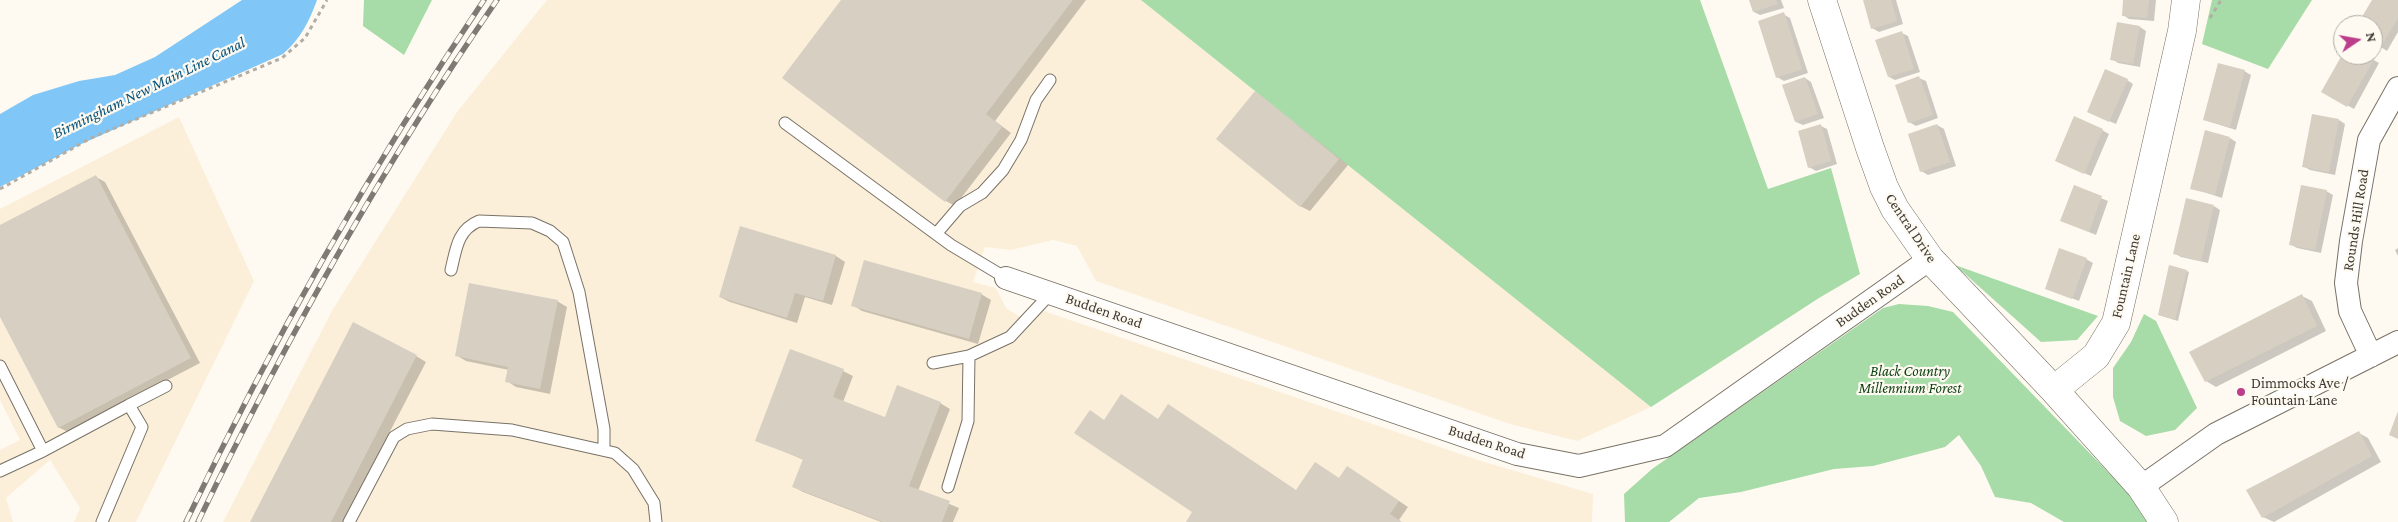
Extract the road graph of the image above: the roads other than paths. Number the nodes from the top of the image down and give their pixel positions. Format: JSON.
{"nodes":[{"id":1,"x":1822,"y":0,"type":"edge"},
{"id":2,"x":2186,"y":0,"type":"edge"},
{"id":3,"x":1050,"y":80,"type":"dead end"},
{"id":4,"x":2398,"y":88,"type":"edge"},
{"id":5,"x":785,"y":123,"type":"dead end"},
{"id":6,"x":936,"y":234,"type":"junction"},
{"id":7,"x":1930,"y":259,"type":"junction"},
{"id":8,"x":451,"y":270,"type":"dead end"},
{"id":9,"x":1006,"y":278,"type":"joint"},
{"id":10,"x":1051,"y":293,"type":"junction"},
{"id":11,"x":2398,"y":342,"type":"edge"},
{"id":12,"x":969,"y":356,"type":"junction"},
{"id":13,"x":2370,"y":356,"type":"junction"},
{"id":14,"x":933,"y":363,"type":"dead end"},
{"id":15,"x":0,"y":366,"type":"edge"},
{"id":16,"x":166,"y":386,"type":"dead end"},
{"id":17,"x":2054,"y":390,"type":"junction"},
{"id":18,"x":129,"y":405,"type":"junction"},
{"id":19,"x":604,"y":450,"type":"junction"},
{"id":20,"x":43,"y":451,"type":"junction"},
{"id":21,"x":0,"y":471,"type":"edge"},
{"id":22,"x":948,"y":487,"type":"dead end"},
{"id":23,"x":2141,"y":487,"type":"junction"},
{"id":24,"x":102,"y":522,"type":"edge"},
{"id":25,"x":349,"y":522,"type":"edge"},
{"id":26,"x":656,"y":522,"type":"edge"},
{"id":27,"x":2164,"y":522,"type":"edge"}],
"edges":[{"from":1,"to":7,"type":"street","name":"Central Drive"},
{"from":2,"to":17,"type":"street","name":"Fountain Lane"},
{"from":3,"to":6,"type":"lane"},
{"from":4,"to":13,"type":"street","name":"Rounds Hill Road"},
{"from":5,"to":6,"type":"lane"},
{"from":6,"to":9,"type":"lane"},
{"from":7,"to":10,"type":"street","name":"Budden Road"},
{"from":7,"to":17,"type":"street","name":"Central Drive"},
{"from":8,"to":19,"type":"lane"},
{"from":9,"to":10,"type":"street","name":"Budden Road"},
{"from":10,"to":12,"type":"lane"},
{"from":11,"to":13,"type":"street"},
{"from":12,"to":14,"type":"lane"},
{"from":12,"to":22,"type":"lane"},
{"from":13,"to":23,"type":"street"},
{"from":15,"to":20,"type":"lane"},
{"from":16,"to":18,"type":"lane"},
{"from":17,"to":23,"type":"street"},
{"from":18,"to":20,"type":"lane"},
{"from":18,"to":24,"type":"lane"},
{"from":19,"to":25,"type":"lane"},
{"from":19,"to":26,"type":"lane"},
{"from":20,"to":21,"type":"lane"},
{"from":23,"to":27,"type":"street"}]}
